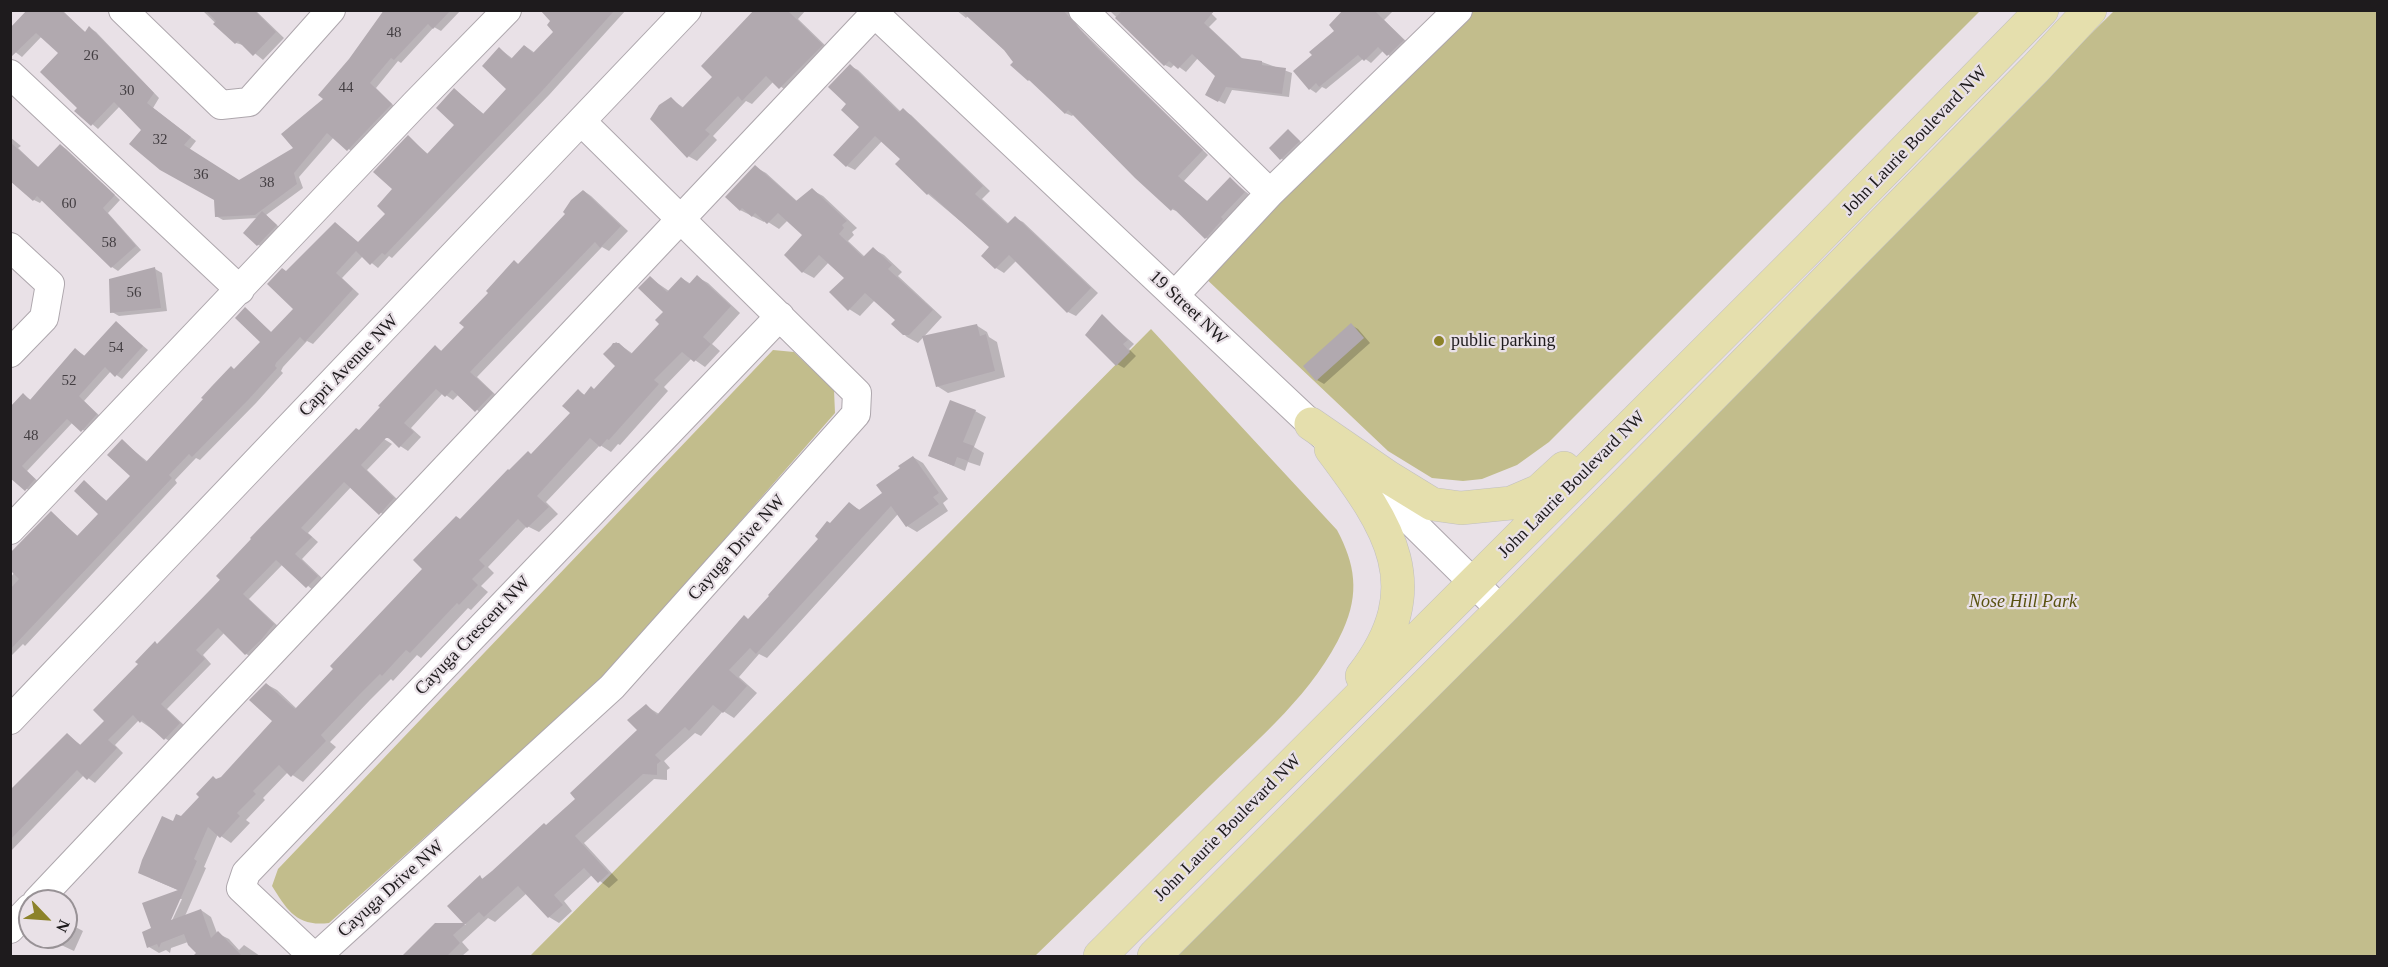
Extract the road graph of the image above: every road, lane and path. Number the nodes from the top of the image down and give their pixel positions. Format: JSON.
{"nodes":[{"id":1,"x":123,"y":10,"type":"edge"},
{"id":2,"x":507,"y":10,"type":"edge"},
{"id":3,"x":1083,"y":10,"type":"edge"},
{"id":4,"x":1458,"y":10,"type":"edge"},
{"id":5,"x":2042,"y":10,"type":"edge"},
{"id":6,"x":2090,"y":10,"type":"edge"},
{"id":7,"x":685,"y":11,"type":"edge"},
{"id":8,"x":874,"y":11,"type":"edge"},
{"id":9,"x":320,"y":14,"type":"edge"},
{"id":10,"x":10,"y":74,"type":"edge"},
{"id":11,"x":582,"y":122,"type":"junction"},
{"id":12,"x":1270,"y":193,"type":"junction"},
{"id":13,"x":681,"y":219,"type":"junction"},
{"id":14,"x":10,"y":247,"type":"edge"},
{"id":15,"x":1808,"y":249,"type":"junction"},
{"id":16,"x":240,"y":291,"type":"junction"},
{"id":17,"x":1175,"y":295,"type":"junction"},
{"id":18,"x":780,"y":315,"type":"junction"},
{"id":19,"x":10,"y":353,"type":"edge"},
{"id":20,"x":1311,"y":424,"type":"junction"},
{"id":21,"x":10,"y":530,"type":"edge"},
{"id":22,"x":1474,"y":583,"type":"junction"},
{"id":23,"x":1501,"y":610,"type":"junction"},
{"id":24,"x":10,"y":720,"type":"edge"},
{"id":25,"x":1287,"y":768,"type":"junction"},
{"id":26,"x":48,"y":889,"type":"edge"},
{"id":27,"x":315,"y":957,"type":"edge"},
{"id":28,"x":1100,"y":957,"type":"edge"},
{"id":29,"x":1154,"y":957,"type":"edge"}],
"edges":[{"from":1,"to":9,"type":"street"},
{"from":2,"to":16,"type":"street"},
{"from":3,"to":12,"type":"street"},
{"from":4,"to":12,"type":"street"},
{"from":5,"to":15,"type":"main road","name":"John Laurie Boulevard NW"},
{"from":6,"to":23,"type":"main road","name":"John Laurie Boulevard NW"},
{"from":7,"to":11,"type":"street","name":"Capri Avenue NW"},
{"from":8,"to":13,"type":"street"},
{"from":8,"to":17,"type":"street","name":"19 Street NW"},
{"from":10,"to":16,"type":"street"},
{"from":11,"to":13,"type":"street","name":"Cayuga Drive NW"},
{"from":11,"to":24,"type":"street","name":"Capri Avenue NW"},
{"from":12,"to":17,"type":"street"},
{"from":13,"to":18,"type":"street","name":"Cayuga Drive NW"},
{"from":13,"to":26,"type":"street"},
{"from":14,"to":19,"type":"street"},
{"from":15,"to":20,"type":"main road"},
{"from":15,"to":22,"type":"main road","name":"John Laurie Boulevard NW"},
{"from":16,"to":21,"type":"street"},
{"from":17,"to":20,"type":"street","name":"19 Street NW"},
{"from":18,"to":27,"type":"street","name":"Cayuga Crescent NW"},
{"from":18,"to":27,"type":"street","name":"Cayuga Drive NW"},
{"from":20,"to":22,"type":"street","name":"19 Street NW"},
{"from":20,"to":25,"type":"main road"},
{"from":22,"to":23,"type":"street","name":"19 Street NW"},
{"from":22,"to":25,"type":"main road","name":"John Laurie Boulevard NW"},
{"from":23,"to":29,"type":"main road","name":"John Laurie Boulevard NW"},
{"from":25,"to":28,"type":"main road","name":"John Laurie Boulevard NW"}]}
